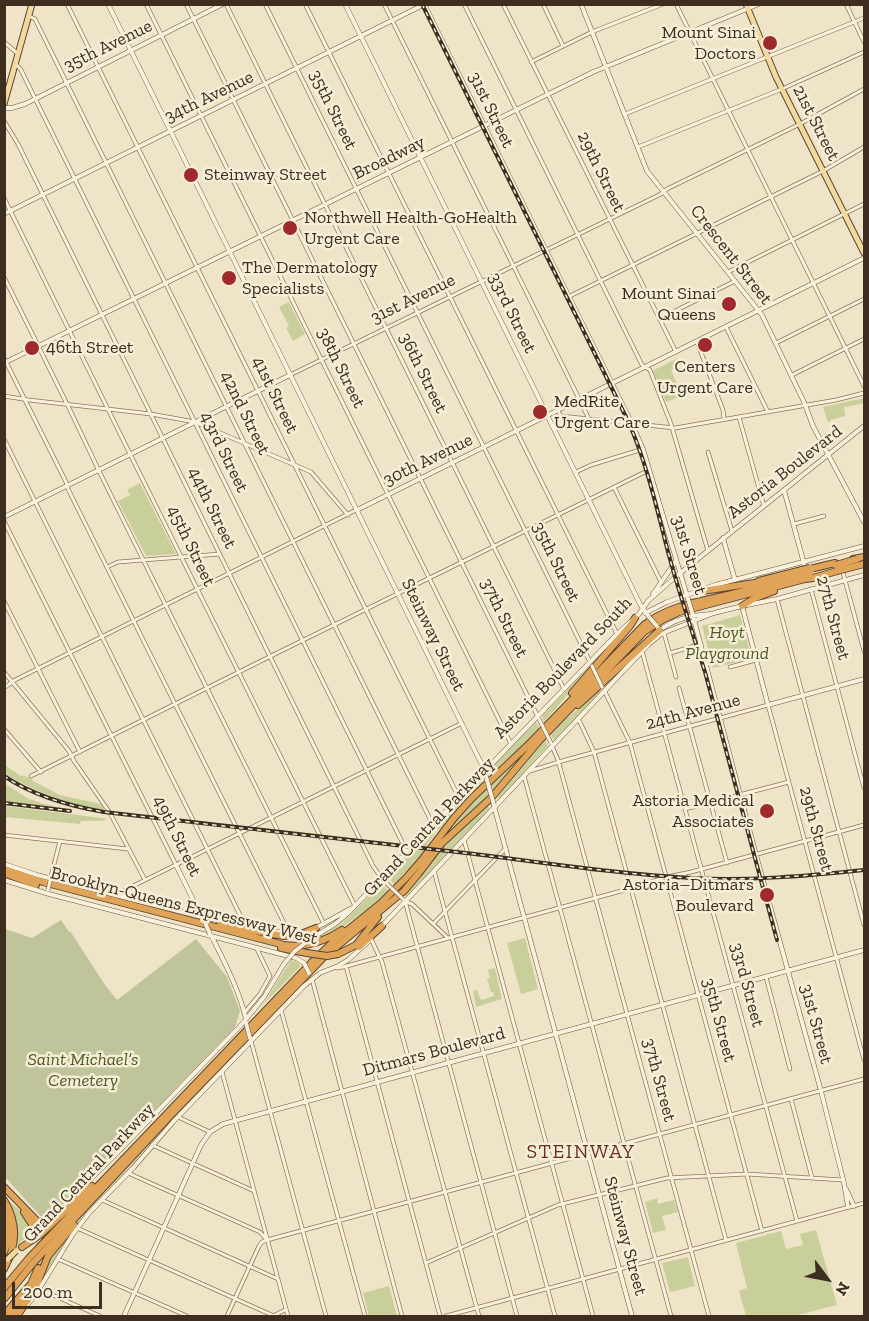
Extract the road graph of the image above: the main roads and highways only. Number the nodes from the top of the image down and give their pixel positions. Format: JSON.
{"nodes":[{"id":1,"x":32,"y":4,"type":"edge"},
{"id":2,"x":747,"y":7,"type":"edge"},
{"id":3,"x":4,"y":106,"type":"edge"},
{"id":4,"x":864,"y":253,"type":"edge"},
{"id":5,"x":864,"y":557,"type":"edge"},
{"id":6,"x":857,"y":559,"type":"junction"},
{"id":7,"x":864,"y":564,"type":"edge"},
{"id":8,"x":836,"y":565,"type":"junction"},
{"id":9,"x":803,"y":575,"type":"junction"},
{"id":10,"x":735,"y":580,"type":"road end"},
{"id":11,"x":703,"y":591,"type":"road end"},
{"id":12,"x":742,"y":606,"type":"road end"},
{"id":13,"x":637,"y":616,"type":"road end"},
{"id":14,"x":660,"y":629,"type":"road end"},
{"id":15,"x":550,"y":725,"type":"junction"},
{"id":16,"x":4,"y":872,"type":"edge"},
{"id":17,"x":393,"y":891,"type":"junction"},
{"id":18,"x":404,"y":891,"type":"junction"},
{"id":19,"x":127,"y":904,"type":"junction"},
{"id":20,"x":382,"y":926,"type":"road end"},
{"id":21,"x":316,"y":928,"type":"road end"},
{"id":22,"x":338,"y":956,"type":"junction"},
{"id":23,"x":120,"y":1162,"type":"junction"},
{"id":24,"x":117,"y":1174,"type":"junction"},
{"id":25,"x":4,"y":1187,"type":"edge"},
{"id":26,"x":4,"y":1192,"type":"edge"},
{"id":27,"x":4,"y":1200,"type":"edge"},
{"id":28,"x":4,"y":1210,"type":"edge"},
{"id":29,"x":4,"y":1227,"type":"edge"},
{"id":30,"x":43,"y":1227,"type":"tunnel mouth"},
{"id":31,"x":35,"y":1229,"type":"tunnel mouth"},
{"id":32,"x":4,"y":1242,"type":"edge"},
{"id":33,"x":19,"y":1249,"type":"joint"},
{"id":34,"x":6,"y":1257,"type":"edge"},
{"id":35,"x":4,"y":1269,"type":"edge"},
{"id":36,"x":4,"y":1288,"type":"edge"},
{"id":37,"x":4,"y":1299,"type":"edge"},
{"id":38,"x":4,"y":1315,"type":"edge"},
{"id":39,"x":17,"y":1316,"type":"edge"},
{"id":40,"x":10,"y":1317,"type":"edge"}],
"edges":[{"from":1,"to":3,"type":"main road"},
{"from":2,"to":4,"type":"main road","name":"21st Street"},
{"from":5,"to":6,"type":"highway","bridge":true},
{"from":6,"to":8,"type":"highway","name":"Grand Central Parkway","bridge":true},
{"from":6,"to":8,"type":"highway","bridge":true},
{"from":7,"to":8,"type":"highway","bridge":true},
{"from":8,"to":9,"type":"highway","name":"Grand Central Parkway","bridge":true},
{"from":9,"to":10,"type":"highway"},
{"from":9,"to":11,"type":"highway"},
{"from":9,"to":12,"type":"highway"},
{"from":9,"to":15,"type":"highway","name":"Grand Central Parkway"},
{"from":13,"to":15,"type":"highway"},
{"from":14,"to":15,"type":"highway"},
{"from":15,"to":17,"type":"highway","name":"Grand Central Parkway"},
{"from":15,"to":18,"type":"highway","name":"Grand Central Parkway"},
{"from":16,"to":19,"type":"highway","name":"Brooklyn-Queens Expressway West"},
{"from":16,"to":22,"type":"highway","name":"Brooklyn-Queens Expressway West","bridge":true},
{"from":17,"to":19,"type":"highway","name":"Brooklyn-Queens Expressway West"},
{"from":17,"to":23,"type":"highway","name":"Grand Central Parkway"},
{"from":18,"to":22,"type":"highway","name":"Brooklyn-Queens Expressway West"},
{"from":18,"to":24,"type":"highway","name":"Grand Central Parkway"},
{"from":19,"to":21,"type":"highway"},
{"from":20,"to":22,"type":"highway"},
{"from":23,"to":33,"type":"highway"},
{"from":23,"to":36,"type":"highway","name":"Grand Central Parkway"},
{"from":24,"to":37,"type":"highway","name":"Grand Central Parkway"},
{"from":24,"to":39,"type":"highway"},
{"from":25,"to":30,"type":"highway"},
{"from":26,"to":31,"type":"highway"},
{"from":27,"to":35,"type":"highway"},
{"from":28,"to":34,"type":"highway"},
{"from":29,"to":32,"type":"main road"},
{"from":33,"to":34,"type":"main road","name":"Astoria Boulevard South","bridge":true},
{"from":38,"to":40,"type":"highway"}]}
